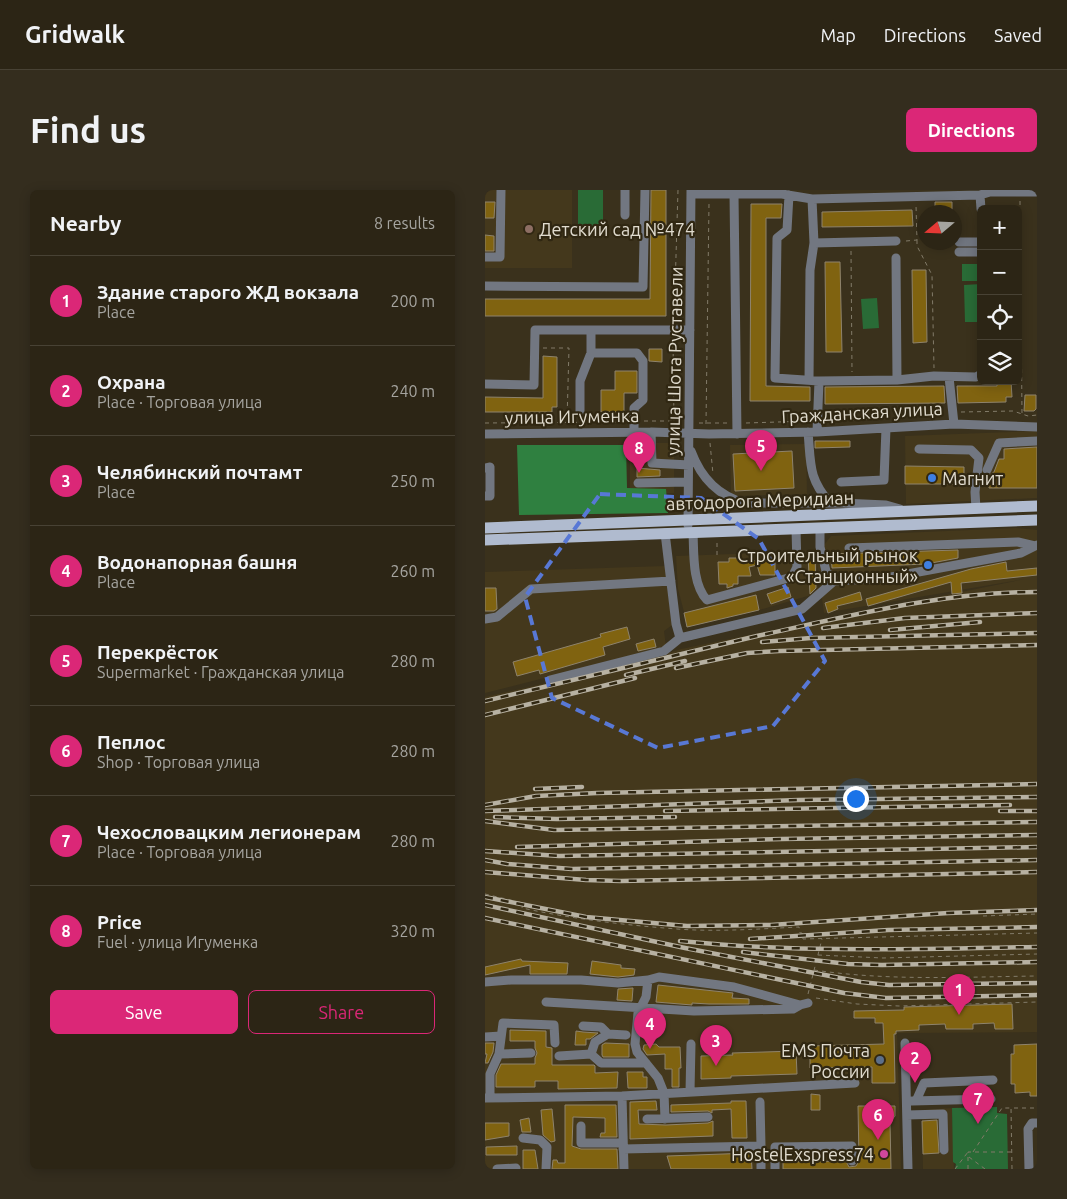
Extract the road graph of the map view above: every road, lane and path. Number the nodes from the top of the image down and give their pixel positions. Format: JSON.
{"nodes":[{"id":1,"x":501,"y":190,"type":"edge"},
{"id":2,"x":625,"y":190,"type":"edge"},
{"id":3,"x":645,"y":190,"type":"edge"},
{"id":4,"x":677,"y":190,"type":"edge"},
{"id":5,"x":691,"y":192,"type":"edge"},
{"id":6,"x":739,"y":192,"type":"edge"},
{"id":7,"x":1020,"y":192,"type":"junction"},
{"id":8,"x":1037,"y":192,"type":"edge"},
{"id":9,"x":784,"y":193,"type":"edge"},
{"id":10,"x":709,"y":194,"type":"junction"},
{"id":11,"x":980,"y":195,"type":"junction"},
{"id":12,"x":916,"y":197,"type":"junction"},
{"id":13,"x":813,"y":199,"type":"junction"},
{"id":14,"x":981,"y":205,"type":"edge"},
{"id":15,"x":625,"y":215,"type":"dead end"},
{"id":16,"x":917,"y":240,"type":"joint"},
{"id":17,"x":895,"y":241,"type":"joint"},
{"id":18,"x":851,"y":242,"type":"junction"},
{"id":19,"x":962,"y":242,"type":"edge"},
{"id":20,"x":977,"y":242,"type":"edge"},
{"id":21,"x":814,"y":243,"type":"junction"},
{"id":22,"x":919,"y":250,"type":"edge"},
{"id":23,"x":959,"y":252,"type":"dead end"},
{"id":24,"x":977,"y":252,"type":"edge"},
{"id":25,"x":485,"y":257,"type":"edge"},
{"id":26,"x":896,"y":258,"type":"dead end"},
{"id":27,"x":485,"y":286,"type":"edge"},
{"id":28,"x":591,"y":330,"type":"junction"},
{"id":29,"x":673,"y":330,"type":"junction"},
{"id":30,"x":690,"y":330,"type":"junction"},
{"id":31,"x":534,"y":348,"type":"junction"},
{"id":32,"x":591,"y":353,"type":"junction"},
{"id":33,"x":934,"y":376,"type":"junction"},
{"id":34,"x":977,"y":376,"type":"edge"},
{"id":35,"x":949,"y":377,"type":"junction"},
{"id":36,"x":809,"y":380,"type":"junction"},
{"id":37,"x":819,"y":380,"type":"junction"},
{"id":38,"x":852,"y":380,"type":"junction"},
{"id":39,"x":897,"y":380,"type":"junction"},
{"id":40,"x":485,"y":384,"type":"edge"},
{"id":41,"x":580,"y":412,"type":"dead end"},
{"id":42,"x":952,"y":412,"type":"junction"},
{"id":43,"x":1022,"y":414,"type":"junction"},
{"id":44,"x":1037,"y":415,"type":"edge"},
{"id":45,"x":877,"y":419,"type":"dead end"},
{"id":46,"x":674,"y":421,"type":"junction"},
{"id":47,"x":817,"y":421,"type":"junction"},
{"id":48,"x":567,"y":422,"type":"junction"},
{"id":49,"x":634,"y":422,"type":"junction"},
{"id":50,"x":689,"y":422,"type":"junction"},
{"id":51,"x":485,"y":423,"type":"edge"},
{"id":52,"x":706,"y":423,"type":"junction"},
{"id":53,"x":737,"y":423,"type":"junction"},
{"id":54,"x":954,"y":424,"type":"junction"},
{"id":55,"x":1037,"y":427,"type":"edge"},
{"id":56,"x":886,"y":428,"type":"junction"},
{"id":57,"x":634,"y":432,"type":"junction"},
{"id":58,"x":651,"y":432,"type":"junction"},
{"id":59,"x":674,"y":432,"type":"junction"},
{"id":60,"x":812,"y":432,"type":"junction"},
{"id":61,"x":485,"y":434,"type":"edge"},
{"id":62,"x":689,"y":434,"type":"junction"},
{"id":63,"x":737,"y":434,"type":"junction"},
{"id":64,"x":1037,"y":441,"type":"edge"},
{"id":65,"x":689,"y":444,"type":"junction"},
{"id":66,"x":919,"y":449,"type":"dead end"},
{"id":67,"x":665,"y":464,"type":"junction"},
{"id":68,"x":689,"y":465,"type":"junction"},
{"id":69,"x":485,"y":468,"type":"edge"},
{"id":70,"x":987,"y":470,"type":"dead end"},
{"id":71,"x":688,"y":482,"type":"junction"},
{"id":72,"x":841,"y":482,"type":"dead end"},
{"id":73,"x":638,"y":483,"type":"dead end"},
{"id":74,"x":665,"y":483,"type":"junction"},
{"id":75,"x":485,"y":496,"type":"edge"},
{"id":76,"x":830,"y":503,"type":"junction"},
{"id":77,"x":1037,"y":506,"type":"edge"},
{"id":78,"x":976,"y":509,"type":"junction"},
{"id":79,"x":910,"y":511,"type":"junction"},
{"id":80,"x":688,"y":520,"type":"junction"},
{"id":81,"x":1037,"y":520,"type":"edge"},
{"id":82,"x":485,"y":528,"type":"edge"},
{"id":83,"x":820,"y":528,"type":"junction"},
{"id":84,"x":796,"y":529,"type":"junction"},
{"id":85,"x":690,"y":532,"type":"junction"},
{"id":86,"x":665,"y":534,"type":"junction"},
{"id":87,"x":485,"y":540,"type":"edge"},
{"id":88,"x":1036,"y":545,"type":"edge"},
{"id":89,"x":849,"y":548,"type":"dead end"},
{"id":90,"x":671,"y":581,"type":"junction"},
{"id":91,"x":835,"y":581,"type":"junction"},
{"id":92,"x":485,"y":619,"type":"edge"},
{"id":93,"x":681,"y":638,"type":"junction"},
{"id":94,"x":549,"y":680,"type":"dead end"},
{"id":95,"x":485,"y":894,"type":"edge"},
{"id":96,"x":1037,"y":914,"type":"edge"},
{"id":97,"x":983,"y":916,"type":"dead end"},
{"id":98,"x":1037,"y":933,"type":"edge"},
{"id":99,"x":822,"y":939,"type":"junction"},
{"id":100,"x":1037,"y":954,"type":"edge"},
{"id":101,"x":818,"y":955,"type":"junction"},
{"id":102,"x":814,"y":970,"type":"junction"},
{"id":103,"x":1037,"y":976,"type":"edge"},
{"id":104,"x":648,"y":980,"type":"junction"},
{"id":105,"x":485,"y":982,"type":"edge"},
{"id":106,"x":817,"y":998,"type":"dead end"},
{"id":107,"x":805,"y":1001,"type":"junction"},
{"id":108,"x":546,"y":1002,"type":"dead end"},
{"id":109,"x":1037,"y":1002,"type":"edge"},
{"id":110,"x":642,"y":1007,"type":"junction"},
{"id":111,"x":583,"y":1026,"type":"dead end"},
{"id":112,"x":608,"y":1034,"type":"junction"},
{"id":113,"x":626,"y":1034,"type":"dead end"},
{"id":114,"x":485,"y":1036,"type":"edge"},
{"id":115,"x":501,"y":1036,"type":"junction"},
{"id":116,"x":555,"y":1043,"type":"dead end"},
{"id":117,"x":905,"y":1043,"type":"dead end"},
{"id":118,"x":691,"y":1044,"type":"dead end"},
{"id":119,"x":531,"y":1053,"type":"dead end"},
{"id":120,"x":499,"y":1054,"type":"junction"},
{"id":121,"x":591,"y":1054,"type":"junction"},
{"id":122,"x":559,"y":1056,"type":"dead end"},
{"id":123,"x":645,"y":1063,"type":"junction"},
{"id":124,"x":487,"y":1074,"type":"edge"},
{"id":125,"x":993,"y":1080,"type":"dead end"},
{"id":126,"x":855,"y":1083,"type":"dead end"},
{"id":127,"x":690,"y":1092,"type":"junction"},
{"id":128,"x":664,"y":1093,"type":"junction"},
{"id":129,"x":622,"y":1096,"type":"junction"},
{"id":130,"x":487,"y":1098,"type":"edge"},
{"id":131,"x":991,"y":1099,"type":"dead end"},
{"id":132,"x":911,"y":1101,"type":"junction"},
{"id":133,"x":760,"y":1102,"type":"dead end"},
{"id":134,"x":1011,"y":1108,"type":"junction"},
{"id":135,"x":1037,"y":1108,"type":"edge"},
{"id":136,"x":907,"y":1115,"type":"junction"},
{"id":137,"x":708,"y":1117,"type":"dead end"},
{"id":138,"x":647,"y":1119,"type":"dead end"},
{"id":139,"x":665,"y":1119,"type":"junction"},
{"id":140,"x":1037,"y":1123,"type":"edge"},
{"id":141,"x":581,"y":1126,"type":"dead end"},
{"id":142,"x":1037,"y":1135,"type":"edge"},
{"id":143,"x":523,"y":1138,"type":"dead end"},
{"id":144,"x":1028,"y":1142,"type":"junction"},
{"id":145,"x":623,"y":1146,"type":"junction"},
{"id":146,"x":761,"y":1146,"type":"junction"},
{"id":147,"x":944,"y":1150,"type":"dead end"},
{"id":148,"x":969,"y":1152,"type":"junction"},
{"id":149,"x":973,"y":1152,"type":"junction"},
{"id":150,"x":1012,"y":1152,"type":"junction"},
{"id":151,"x":968,"y":1156,"type":"junction"},
{"id":152,"x":852,"y":1161,"type":"dead end"},
{"id":153,"x":516,"y":1168,"type":"edge"},
{"id":154,"x":497,"y":1169,"type":"edge"},
{"id":155,"x":546,"y":1169,"type":"edge"},
{"id":156,"x":624,"y":1169,"type":"edge"},
{"id":157,"x":761,"y":1169,"type":"edge"},
{"id":158,"x":775,"y":1169,"type":"edge"},
{"id":159,"x":909,"y":1169,"type":"edge"},
{"id":160,"x":955,"y":1169,"type":"edge"},
{"id":161,"x":968,"y":1169,"type":"edge"},
{"id":162,"x":985,"y":1169,"type":"edge"},
{"id":163,"x":1012,"y":1169,"type":"edge"},
{"id":164,"x":1029,"y":1169,"type":"edge"}],
"edges":[{"from":1,"to":25,"type":"street"},
{"from":2,"to":15,"type":"street"},
{"from":3,"to":27,"type":"street"},
{"from":4,"to":29,"type":"path"},
{"from":5,"to":10,"type":"street"},
{"from":5,"to":30,"type":"street","name":"улица Шота Руставели"},
{"from":6,"to":9,"type":"street"},
{"from":6,"to":10,"type":"street"},
{"from":6,"to":53,"type":"street"},
{"from":7,"to":8,"type":"street"},
{"from":7,"to":11,"type":"street"},
{"from":7,"to":43,"type":"path"},
{"from":9,"to":13,"type":"street"},
{"from":9,"to":36,"type":"street"},
{"from":10,"to":52,"type":"path"},
{"from":11,"to":12,"type":"street"},
{"from":11,"to":14,"type":"street"},
{"from":12,"to":13,"type":"street"},
{"from":12,"to":16,"type":"path"},
{"from":13,"to":21,"type":"street"},
{"from":16,"to":17,"type":"path"},
{"from":17,"to":18,"type":"street"},
{"from":18,"to":21,"type":"street"},
{"from":18,"to":38,"type":"path"},
{"from":19,"to":20,"type":"street"},
{"from":21,"to":36,"type":"street"},
{"from":22,"to":33,"type":"path"},
{"from":23,"to":24,"type":"street"},
{"from":26,"to":39,"type":"street"},
{"from":28,"to":29,"type":"street"},
{"from":28,"to":31,"type":"street"},
{"from":28,"to":32,"type":"street"},
{"from":29,"to":30,"type":"street"},
{"from":29,"to":46,"type":"path"},
{"from":30,"to":50,"type":"street","name":"улица Шота Руставели"},
{"from":31,"to":40,"type":"street"},
{"from":31,"to":48,"type":"path"},
{"from":32,"to":41,"type":"street"},
{"from":32,"to":49,"type":"street"},
{"from":33,"to":35,"type":"street"},
{"from":33,"to":39,"type":"street"},
{"from":34,"to":35,"type":"street"},
{"from":35,"to":42,"type":"street"},
{"from":36,"to":37,"type":"street"},
{"from":37,"to":38,"type":"street"},
{"from":37,"to":47,"type":"street"},
{"from":38,"to":39,"type":"street"},
{"from":42,"to":43,"type":"path"},
{"from":42,"to":54,"type":"street"},
{"from":43,"to":44,"type":"path"},
{"from":45,"to":47,"type":"path"},
{"from":46,"to":49,"type":"path"},
{"from":46,"to":50,"type":"path"},
{"from":46,"to":59,"type":"path"},
{"from":47,"to":53,"type":"path"},
{"from":47,"to":60,"type":"street"},
{"from":48,"to":49,"type":"path"},
{"from":48,"to":51,"type":"path"},
{"from":49,"to":57,"type":"street"},
{"from":50,"to":52,"type":"path"},
{"from":50,"to":62,"type":"street","name":"улица Шота Руставели"},
{"from":52,"to":53,"type":"path"},
{"from":53,"to":63,"type":"street"},
{"from":54,"to":55,"type":"street","name":"Гражданская улица"},
{"from":54,"to":56,"type":"street","name":"Гражданская улица"},
{"from":56,"to":60,"type":"street","name":"Гражданская улица"},
{"from":56,"to":72,"type":"street"},
{"from":57,"to":58,"type":"street","name":"улица Игуменка"},
{"from":57,"to":61,"type":"street","name":"улица Игуменка"},
{"from":58,"to":59,"type":"street","name":"улица Игуменка"},
{"from":58,"to":67,"type":"street"},
{"from":59,"to":62,"type":"street","name":"улица Игуменка"},
{"from":60,"to":63,"type":"street","name":"Гражданская улица"},
{"from":60,"to":76,"type":"street"},
{"from":62,"to":63,"type":"street","name":"Гражданская улица"},
{"from":62,"to":65,"type":"street","name":"улица Шота Руставели"},
{"from":64,"to":70,"type":"street"},
{"from":65,"to":68,"type":"street","name":"улица Шота Руставели"},
{"from":65,"to":76,"type":"street"},
{"from":66,"to":78,"type":"street"},
{"from":67,"to":68,"type":"street"},
{"from":67,"to":74,"type":"street"},
{"from":68,"to":71,"type":"street","name":"улица Шота Руставели"},
{"from":69,"to":75,"type":"street"},
{"from":71,"to":74,"type":"street"},
{"from":71,"to":80,"type":"street","name":"улица Шота Руставели"},
{"from":73,"to":74,"type":"street"},
{"from":76,"to":79,"type":"street"},
{"from":77,"to":78,"type":"main road","name":"автодорога Меридиан"},
{"from":78,"to":79,"type":"main road","name":"автодорога Меридиан"},
{"from":79,"to":80,"type":"main road","name":"автодорога Меридиан"},
{"from":80,"to":82,"type":"main road","name":"автодорога Меридиан"},
{"from":80,"to":85,"type":"street","name":"улица Шота Руставели"},
{"from":81,"to":83,"type":"main road","name":"автодорога Меридиан"},
{"from":83,"to":84,"type":"main road","name":"автодорога Меридиан"},
{"from":83,"to":91,"type":"street"},
{"from":84,"to":85,"type":"main road","name":"автодорога Меридиан"},
{"from":84,"to":85,"type":"street","name":"улица Шота Руставели"},
{"from":85,"to":86,"type":"main road","name":"автодорога Меридиан"},
{"from":86,"to":87,"type":"main road","name":"автодорога Меридиан"},
{"from":86,"to":90,"type":"street"},
{"from":88,"to":89,"type":"street"},
{"from":88,"to":91,"type":"street"},
{"from":90,"to":92,"type":"street"},
{"from":90,"to":93,"type":"street"},
{"from":91,"to":93,"type":"street"},
{"from":93,"to":94,"type":"street"},
{"from":95,"to":99,"type":"path"},
{"from":96,"to":97,"type":"path"},
{"from":98,"to":99,"type":"path"},
{"from":99,"to":101,"type":"path"},
{"from":100,"to":101,"type":"path"},
{"from":101,"to":102,"type":"path"},
{"from":102,"to":103,"type":"path"},
{"from":102,"to":107,"type":"path"},
{"from":104,"to":105,"type":"street"},
{"from":104,"to":107,"type":"street"},
{"from":104,"to":110,"type":"street"},
{"from":106,"to":109,"type":"path"},
{"from":107,"to":110,"type":"street"},
{"from":108,"to":110,"type":"street"},
{"from":110,"to":123,"type":"street"},
{"from":111,"to":112,"type":"street"},
{"from":112,"to":113,"type":"street"},
{"from":112,"to":121,"type":"street"},
{"from":114,"to":115,"type":"street"},
{"from":115,"to":116,"type":"street"},
{"from":115,"to":120,"type":"street"},
{"from":117,"to":132,"type":"street"},
{"from":118,"to":127,"type":"street"},
{"from":119,"to":120,"type":"street"},
{"from":120,"to":124,"type":"street"},
{"from":121,"to":122,"type":"street"},
{"from":121,"to":123,"type":"street"},
{"from":123,"to":128,"type":"street"},
{"from":124,"to":130,"type":"street"},
{"from":125,"to":132,"type":"street"},
{"from":126,"to":127,"type":"street"},
{"from":127,"to":128,"type":"street"},
{"from":128,"to":129,"type":"street"},
{"from":128,"to":139,"type":"street"},
{"from":129,"to":130,"type":"street"},
{"from":129,"to":145,"type":"street"},
{"from":131,"to":132,"type":"street"},
{"from":132,"to":136,"type":"street"},
{"from":133,"to":146,"type":"street"},
{"from":134,"to":135,"type":"path"},
{"from":134,"to":149,"type":"path"},
{"from":134,"to":150,"type":"path"},
{"from":136,"to":147,"type":"street"},
{"from":136,"to":159,"type":"street"},
{"from":137,"to":139,"type":"street"},
{"from":138,"to":139,"type":"street"},
{"from":140,"to":144,"type":"street"},
{"from":141,"to":145,"type":"street"},
{"from":142,"to":144,"type":"street"},
{"from":143,"to":155,"type":"street"},
{"from":144,"to":164,"type":"street"},
{"from":145,"to":146,"type":"street"},
{"from":145,"to":156,"type":"street"},
{"from":146,"to":157,"type":"street"},
{"from":148,"to":149,"type":"path"},
{"from":148,"to":151,"type":"path"},
{"from":148,"to":160,"type":"path"},
{"from":149,"to":150,"type":"path"},
{"from":150,"to":163,"type":"path"},
{"from":151,"to":161,"type":"path"},
{"from":151,"to":162,"type":"path"},
{"from":152,"to":158,"type":"street"},
{"from":153,"to":154,"type":"street"}]}
